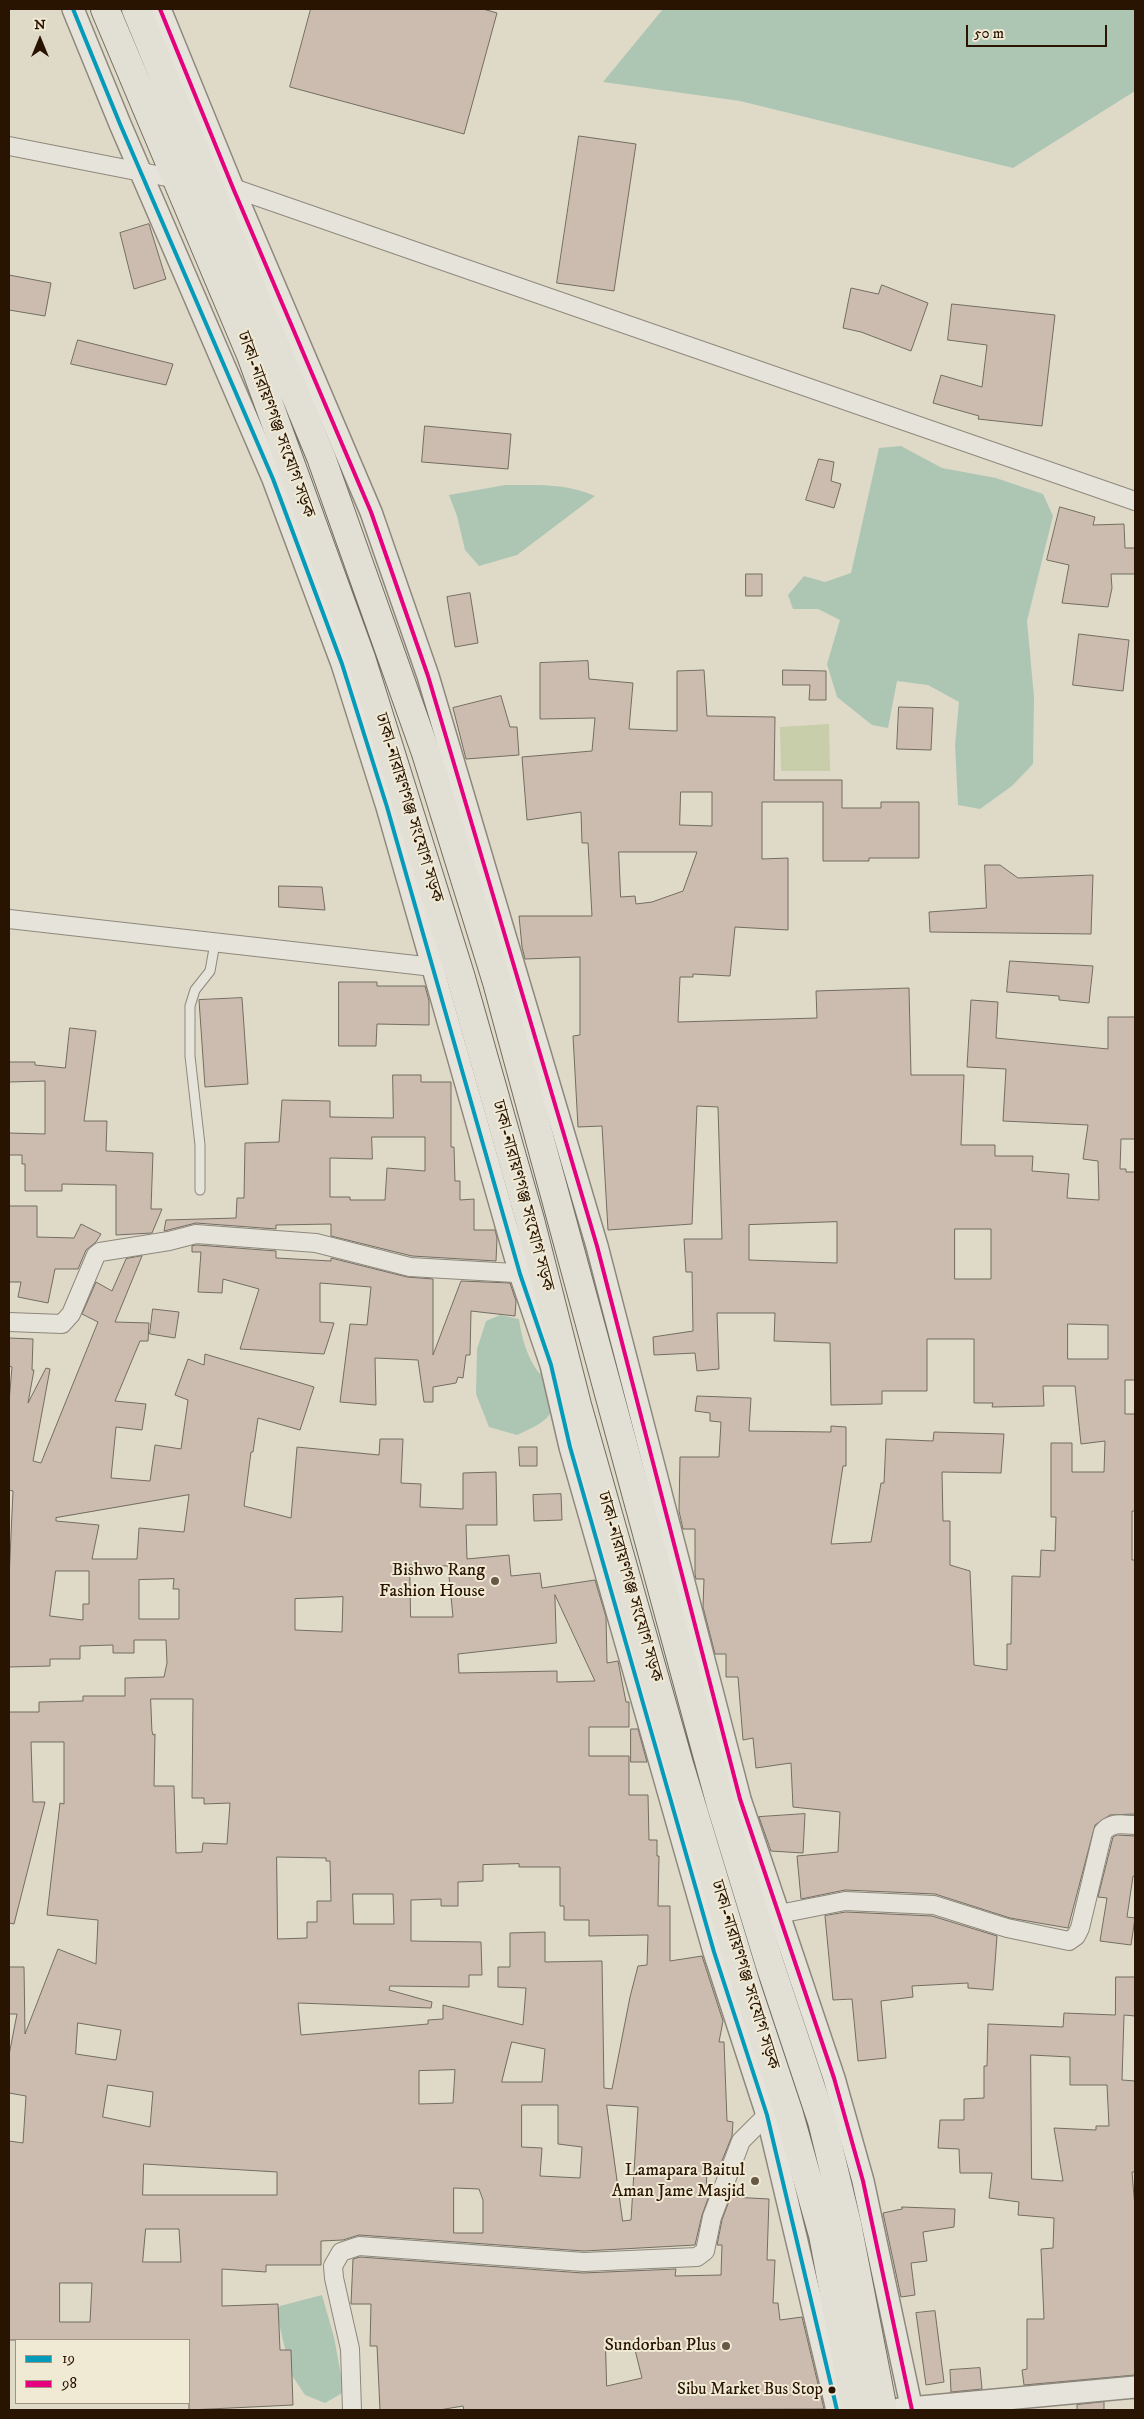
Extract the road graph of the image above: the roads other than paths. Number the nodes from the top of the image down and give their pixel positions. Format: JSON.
{"nodes":[{"id":1,"x":73,"y":9,"type":"edge"},
{"id":2,"x":105,"y":9,"type":"edge"},
{"id":3,"x":136,"y":9,"type":"edge"},
{"id":4,"x":160,"y":9,"type":"edge"},
{"id":5,"x":9,"y":146,"type":"edge"},
{"id":6,"x":141,"y":173,"type":"junction"},
{"id":7,"x":177,"y":179,"type":"junction"},
{"id":8,"x":222,"y":189,"type":"junction"},
{"id":9,"x":1135,"y":502,"type":"edge"},
{"id":10,"x":9,"y":919,"type":"edge"},
{"id":11,"x":215,"y":943,"type":"junction"},
{"id":12,"x":432,"y":967,"type":"junction"},
{"id":13,"x":200,"y":1190,"type":"dead end"},
{"id":14,"x":532,"y":1274,"type":"junction"},
{"id":15,"x":9,"y":1322,"type":"edge"},
{"id":16,"x":718,"y":1752,"type":"junction"},
{"id":17,"x":670,"y":1767,"type":"junction"},
{"id":18,"x":1135,"y":1825,"type":"edge"},
{"id":19,"x":779,"y":1914,"type":"junction"},
{"id":20,"x":767,"y":2115,"type":"junction"},
{"id":21,"x":1135,"y":2387,"type":"edge"},
{"id":22,"x":905,"y":2409,"type":"edge"},
{"id":23,"x":352,"y":2410,"type":"edge"},
{"id":24,"x":837,"y":2410,"type":"edge"},
{"id":25,"x":856,"y":2410,"type":"edge"},
{"id":26,"x":883,"y":2410,"type":"edge"}],
"edges":[{"from":1,"to":6,"type":"street"},
{"from":2,"to":7,"type":"main road","name":"ঢাকা-নারায়ণগঞ্জ সংযোগ সড়ক"},
{"from":3,"to":8,"type":"main road","name":"ঢাকা-নারায়ণগঞ্জ সংযোগ সড়ক"},
{"from":4,"to":8,"type":"street"},
{"from":5,"to":6,"type":"street"},
{"from":6,"to":7,"type":"street"},
{"from":6,"to":12,"type":"street"},
{"from":7,"to":14,"type":"main road","name":"ঢাকা-নারায়ণগঞ্জ সংযোগ সড়ক"},
{"from":8,"to":9,"type":"street"},
{"from":8,"to":16,"type":"main road","name":"ঢাকা-নারায়ণগঞ্জ সংযোগ সড়ক"},
{"from":10,"to":11,"type":"street"},
{"from":11,"to":12,"type":"street"},
{"from":11,"to":13,"type":"lane"},
{"from":12,"to":14,"type":"street"},
{"from":14,"to":15,"type":"street"},
{"from":14,"to":17,"type":"main road","name":"ঢাকা-নারায়ণগঞ্জ সংযোগ সড়ক"},
{"from":16,"to":19,"type":"street"},
{"from":16,"to":26,"type":"main road","name":"ঢাকা-নারায়ণগঞ্জ সংযোগ সড়ক"},
{"from":17,"to":20,"type":"street"},
{"from":17,"to":25,"type":"main road","name":"ঢাকা-নারায়ণগঞ্জ সংযোগ সড়ক"},
{"from":18,"to":19,"type":"street"},
{"from":19,"to":22,"type":"street"},
{"from":20,"to":23,"type":"street"},
{"from":20,"to":24,"type":"street"},
{"from":21,"to":22,"type":"street"}]}
